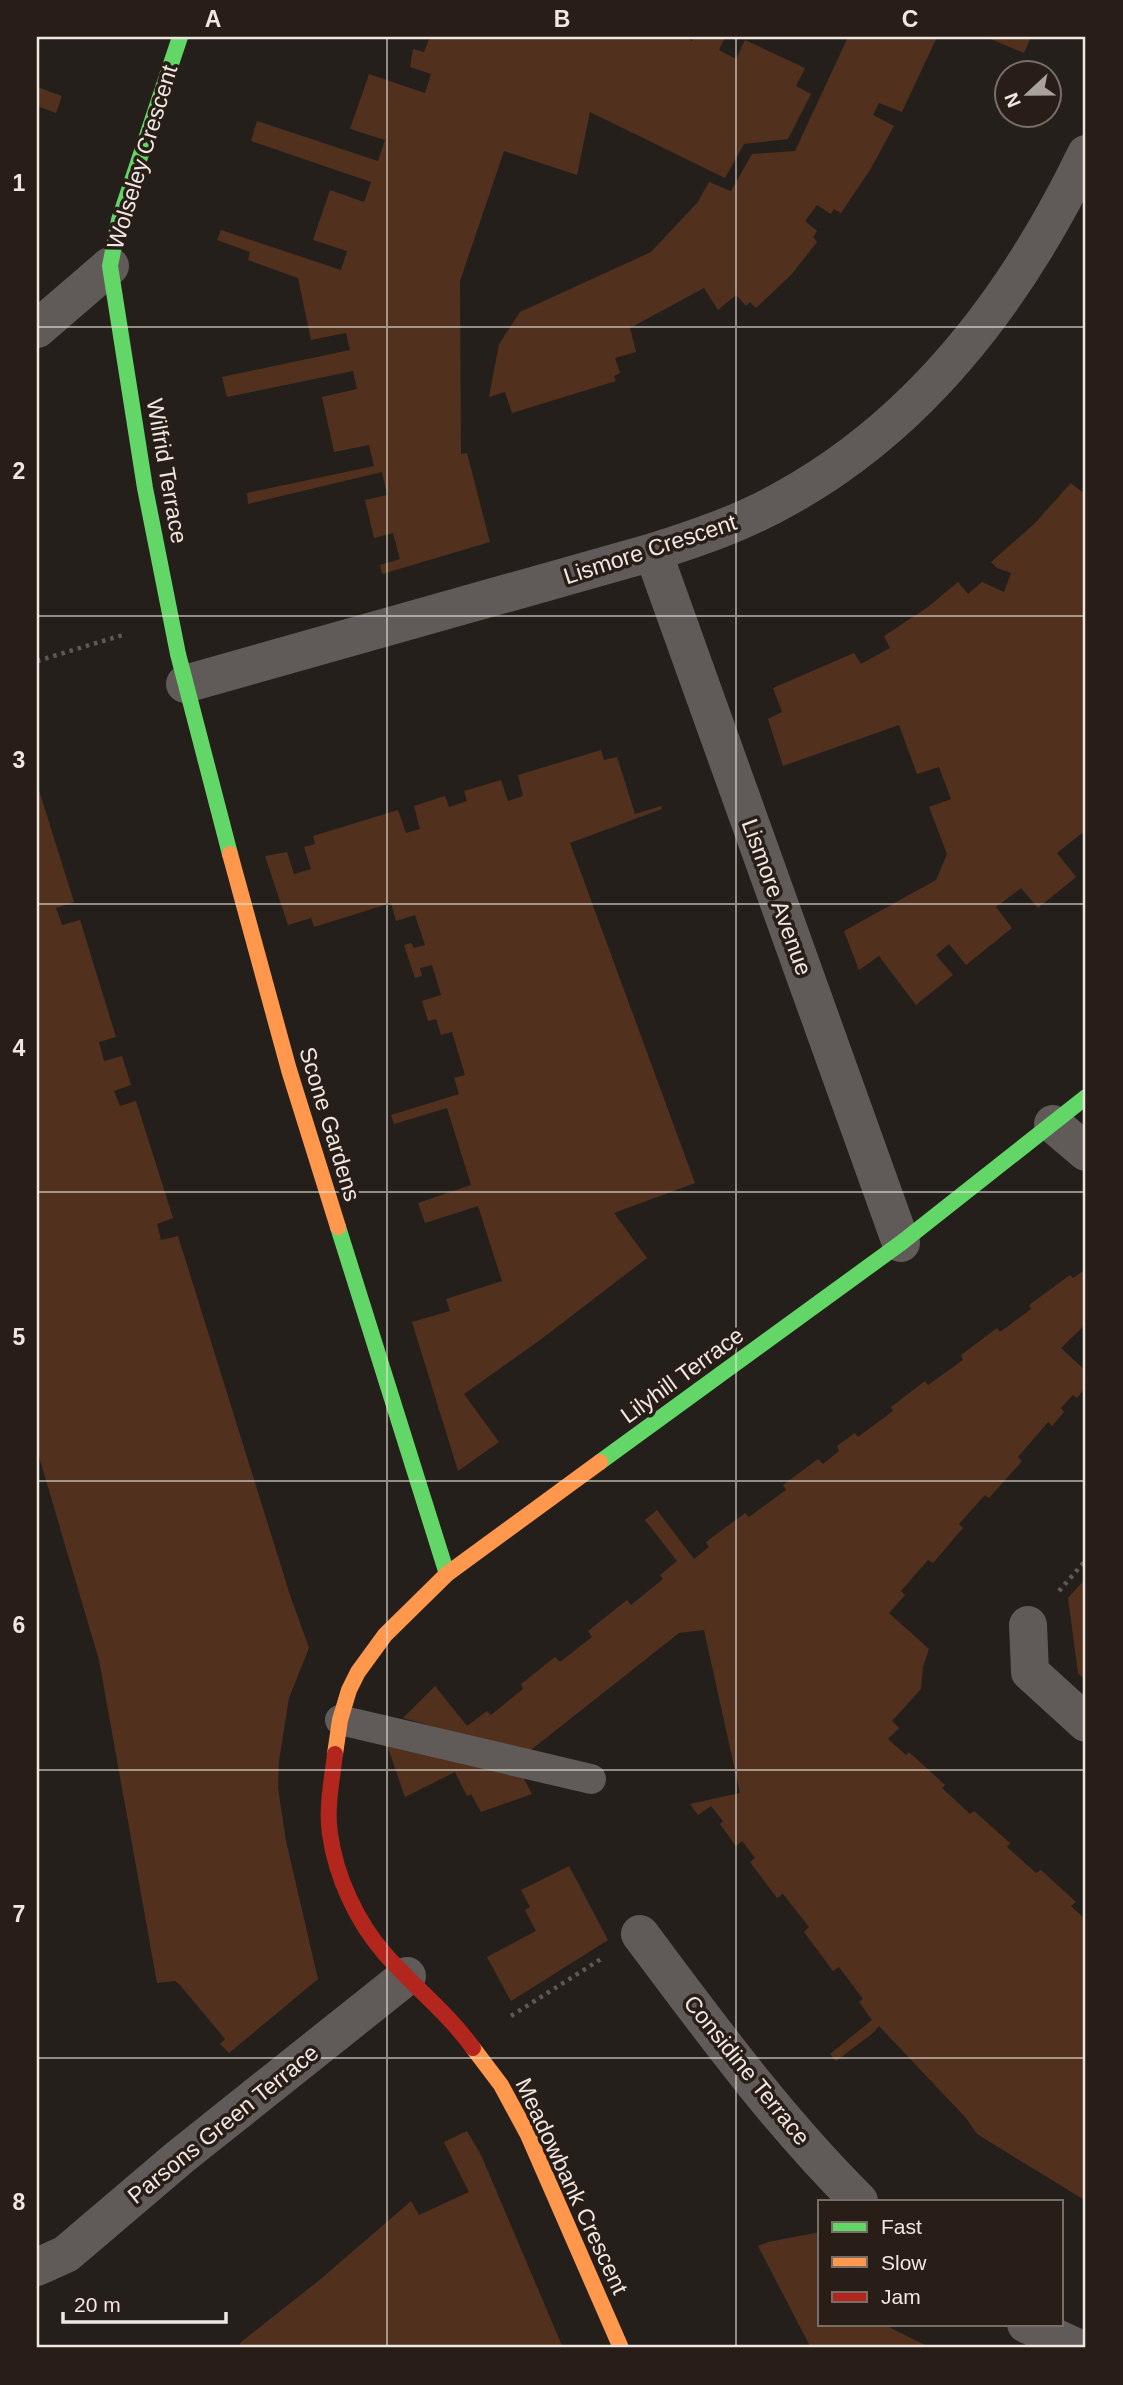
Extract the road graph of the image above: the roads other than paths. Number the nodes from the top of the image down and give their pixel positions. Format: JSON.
{"nodes":[{"id":1,"x":180,"y":37,"type":"edge"},
{"id":2,"x":1086,"y":154,"type":"edge"},
{"id":3,"x":110,"y":266,"type":"junction"},
{"id":4,"x":37,"y":329,"type":"edge"},
{"id":5,"x":653,"y":552,"type":"junction"},
{"id":6,"x":185,"y":684,"type":"junction"},
{"id":7,"x":1086,"y":1097,"type":"edge"},
{"id":8,"x":1053,"y":1124,"type":"junction"},
{"id":9,"x":1086,"y":1152,"type":"edge"},
{"id":10,"x":901,"y":1243,"type":"junction"},
{"id":11,"x":447,"y":1574,"type":"junction"},
{"id":12,"x":1028,"y":1625,"type":"dead end"},
{"id":13,"x":340,"y":1720,"type":"junction"},
{"id":14,"x":1086,"y":1723,"type":"edge"},
{"id":15,"x":591,"y":1779,"type":"dead end"},
{"id":16,"x":640,"y":1934,"type":"road end"},
{"id":17,"x":407,"y":1976,"type":"junction"},
{"id":18,"x":858,"y":2200,"type":"edge"},
{"id":19,"x":37,"y":2267,"type":"edge"},
{"id":20,"x":1030,"y":2326,"type":"edge"},
{"id":21,"x":621,"y":2348,"type":"edge"},
{"id":22,"x":1077,"y":2348,"type":"edge"}],
"edges":[{"from":1,"to":3,"type":"street","name":"Wolseley Crescent"},
{"from":2,"to":5,"type":"street","name":"Lismore Crescent"},
{"from":3,"to":4,"type":"street","name":"Wolseley Crescent"},
{"from":3,"to":6,"type":"street","name":"Wilfrid Terrace"},
{"from":5,"to":6,"type":"street","name":"Lismore Crescent"},
{"from":5,"to":10,"type":"street","name":"Lismore Avenue"},
{"from":6,"to":11,"type":"street","name":"Scone Gardens"},
{"from":7,"to":8,"type":"street","name":"Lilyhill Terrace"},
{"from":8,"to":9,"type":"street"},
{"from":8,"to":10,"type":"street","name":"Lilyhill Terrace"},
{"from":10,"to":11,"type":"street","name":"Lilyhill Terrace"},
{"from":11,"to":13,"type":"street","name":"Lilyhill Terrace"},
{"from":12,"to":14,"type":"street"},
{"from":13,"to":15,"type":"lane"},
{"from":13,"to":17,"type":"street","name":"Meadowbank Crescent"},
{"from":16,"to":18,"type":"street","name":"Considine Terrace"},
{"from":17,"to":19,"type":"street","name":"Parsons Green Terrace"},
{"from":17,"to":21,"type":"street","name":"Meadowbank Crescent"},
{"from":20,"to":22,"type":"street"}]}
